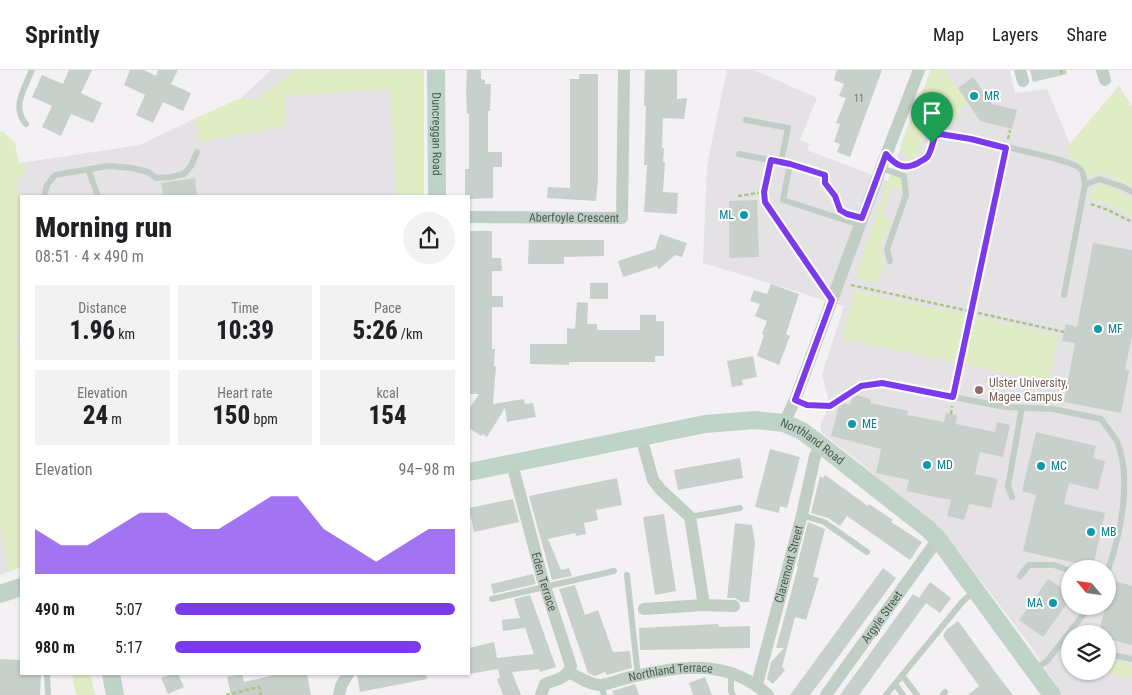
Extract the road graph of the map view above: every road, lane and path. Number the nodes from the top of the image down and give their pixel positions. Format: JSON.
{"nodes":[{"id":1,"x":32,"y":70,"type":"edge"},
{"id":2,"x":436,"y":70,"type":"edge"},
{"id":3,"x":624,"y":70,"type":"edge"},
{"id":4,"x":919,"y":70,"type":"edge"},
{"id":5,"x":1061,"y":70,"type":"edge"},
{"id":6,"x":1062,"y":74,"type":"dead end"},
{"id":7,"x":746,"y":120,"type":"dead end"},
{"id":8,"x":26,"y":124,"type":"dead end"},
{"id":9,"x":1006,"y":148,"type":"junction"},
{"id":10,"x":197,"y":152,"type":"dead end"},
{"id":11,"x":739,"y":154,"type":"dead end"},
{"id":12,"x":886,"y":154,"type":"junction"},
{"id":13,"x":771,"y":160,"type":"junction"},
{"id":14,"x":781,"y":162,"type":"junction"},
{"id":15,"x":790,"y":164,"type":"junction"},
{"id":16,"x":881,"y":168,"type":"junction"},
{"id":17,"x":88,"y":169,"type":"junction"},
{"id":18,"x":1084,"y":184,"type":"junction"},
{"id":19,"x":764,"y":192,"type":"junction"},
{"id":20,"x":1132,"y":192,"type":"edge"},
{"id":21,"x":44,"y":195,"type":"edge"},
{"id":22,"x":98,"y":195,"type":"edge"},
{"id":23,"x":437,"y":195,"type":"edge"},
{"id":24,"x":738,"y":196,"type":"dead end"},
{"id":25,"x":1082,"y":198,"type":"junction"},
{"id":26,"x":470,"y":217,"type":"edge"},
{"id":27,"x":861,"y":222,"type":"junction"},
{"id":28,"x":1132,"y":222,"type":"edge"},
{"id":29,"x":890,"y":261,"type":"dead end"},
{"id":30,"x":839,"y":282,"type":"junction"},
{"id":31,"x":1064,"y":295,"type":"dead end"},
{"id":32,"x":832,"y":300,"type":"junction"},
{"id":33,"x":972,"y":312,"type":"junction"},
{"id":34,"x":1064,"y":332,"type":"dead end"},
{"id":35,"x":953,"y":397,"type":"junction"},
{"id":36,"x":795,"y":400,"type":"junction"},
{"id":37,"x":1022,"y":407,"type":"junction"},
{"id":38,"x":951,"y":414,"type":"dead end"},
{"id":39,"x":784,"y":423,"type":"junction"},
{"id":40,"x":641,"y":437,"type":"junction"},
{"id":41,"x":821,"y":445,"type":"junction"},
{"id":42,"x":512,"y":464,"type":"junction"},
{"id":43,"x":470,"y":472,"type":"edge"},
{"id":44,"x":1012,"y":497,"type":"dead end"},
{"id":45,"x":740,"y":508,"type":"dead end"},
{"id":46,"x":802,"y":515,"type":"junction"},
{"id":47,"x":690,"y":517,"type":"junction"},
{"id":48,"x":938,"y":539,"type":"junction"},
{"id":49,"x":868,"y":552,"type":"dead end"},
{"id":50,"x":1112,"y":560,"type":"edge"},
{"id":51,"x":1061,"y":568,"type":"edge"},
{"id":52,"x":614,"y":571,"type":"dead end"},
{"id":53,"x":627,"y":575,"type":"dead end"},
{"id":54,"x":1020,"y":576,"type":"dead end"},
{"id":55,"x":20,"y":586,"type":"edge"},
{"id":56,"x":545,"y":588,"type":"junction"},
{"id":57,"x":976,"y":590,"type":"junction"},
{"id":58,"x":0,"y":594,"type":"edge"},
{"id":59,"x":492,"y":599,"type":"dead end"},
{"id":60,"x":704,"y":605,"type":"junction"},
{"id":61,"x":734,"y":606,"type":"dead end"},
{"id":62,"x":644,"y":609,"type":"dead end"},
{"id":63,"x":1061,"y":646,"type":"edge"},
{"id":64,"x":1116,"y":656,"type":"edge"},
{"id":65,"x":1132,"y":659,"type":"edge"},
{"id":66,"x":1033,"y":670,"type":"junction"},
{"id":67,"x":569,"y":672,"type":"junction"},
{"id":68,"x":731,"y":673,"type":"junction"},
{"id":69,"x":47,"y":675,"type":"edge"},
{"id":70,"x":111,"y":675,"type":"edge"},
{"id":71,"x":347,"y":675,"type":"edge"},
{"id":72,"x":902,"y":675,"type":"junction"},
{"id":73,"x":638,"y":676,"type":"junction"},
{"id":74,"x":756,"y":684,"type":"junction"},
{"id":75,"x":895,"y":684,"type":"junction"},
{"id":76,"x":543,"y":690,"type":"edge"},
{"id":77,"x":603,"y":690,"type":"edge"},
{"id":78,"x":48,"y":695,"type":"edge"},
{"id":79,"x":115,"y":695,"type":"edge"},
{"id":80,"x":226,"y":695,"type":"edge"},
{"id":81,"x":261,"y":695,"type":"edge"},
{"id":82,"x":339,"y":695,"type":"edge"},
{"id":83,"x":733,"y":695,"type":"edge"},
{"id":84,"x":768,"y":695,"type":"edge"},
{"id":85,"x":826,"y":695,"type":"edge"},
{"id":86,"x":886,"y":695,"type":"edge"},
{"id":87,"x":903,"y":695,"type":"edge"},
{"id":88,"x":917,"y":695,"type":"edge"},
{"id":89,"x":1052,"y":695,"type":"edge"}],
"edges":[{"from":1,"to":8,"type":"lane"},
{"from":2,"to":23,"type":"main road","name":"Duncreggan Road"},
{"from":3,"to":26,"type":"street","name":"Aberfoyle Crescent"},
{"from":4,"to":12,"type":"street"},
{"from":5,"to":6,"type":"path"},
{"from":7,"to":14,"type":"lane"},
{"from":9,"to":12,"type":"lane"},
{"from":9,"to":18,"type":"lane"},
{"from":9,"to":33,"type":"path"},
{"from":10,"to":17,"type":"lane"},
{"from":11,"to":13,"type":"lane"},
{"from":12,"to":16,"type":"street"},
{"from":13,"to":14,"type":"lane"},
{"from":13,"to":19,"type":"path"},
{"from":14,"to":15,"type":"lane"},
{"from":15,"to":27,"type":"lane"},
{"from":15,"to":27,"type":"lane"},
{"from":16,"to":27,"type":"street"},
{"from":16,"to":29,"type":"lane"},
{"from":17,"to":21,"type":"lane"},
{"from":17,"to":22,"type":"lane"},
{"from":18,"to":20,"type":"lane"},
{"from":18,"to":25,"type":"lane"},
{"from":19,"to":24,"type":"path"},
{"from":19,"to":32,"type":"path"},
{"from":25,"to":28,"type":"path"},
{"from":25,"to":31,"type":"lane"},
{"from":27,"to":30,"type":"street"},
{"from":30,"to":32,"type":"street"},
{"from":30,"to":33,"type":"path"},
{"from":32,"to":36,"type":"street"},
{"from":33,"to":34,"type":"path"},
{"from":33,"to":35,"type":"path"},
{"from":35,"to":36,"type":"lane"},
{"from":35,"to":37,"type":"lane"},
{"from":35,"to":38,"type":"path"},
{"from":36,"to":39,"type":"street"},
{"from":37,"to":44,"type":"lane"},
{"from":37,"to":50,"type":"lane"},
{"from":39,"to":40,"type":"main road","name":"Northland Road"},
{"from":39,"to":41,"type":"main road","name":"Northland Road"},
{"from":40,"to":42,"type":"main road","name":"Northland Road"},
{"from":40,"to":47,"type":"street"},
{"from":41,"to":46,"type":"street","name":"Claremont Street"},
{"from":41,"to":48,"type":"main road","name":"Northland Road"},
{"from":42,"to":43,"type":"main road","name":"Northland Road"},
{"from":42,"to":56,"type":"street","name":"Eden Terrace"},
{"from":45,"to":47,"type":"lane"},
{"from":46,"to":49,"type":"lane"},
{"from":46,"to":74,"type":"street","name":"Claremont Street"},
{"from":47,"to":60,"type":"street"},
{"from":48,"to":57,"type":"main road","name":"Northland Road"},
{"from":48,"to":85,"type":"street","name":"Argyle Street"},
{"from":51,"to":54,"type":"lane"},
{"from":52,"to":56,"type":"lane"},
{"from":53,"to":73,"type":"lane"},
{"from":55,"to":58,"type":"main road"},
{"from":56,"to":59,"type":"lane"},
{"from":56,"to":67,"type":"street","name":"Eden Terrace"},
{"from":57,"to":66,"type":"main road","name":"Northland Road"},
{"from":57,"to":72,"type":"lane"},
{"from":60,"to":61,"type":"street"},
{"from":60,"to":62,"type":"street"},
{"from":63,"to":66,"type":"lane"},
{"from":64,"to":65,"type":"lane"},
{"from":66,"to":89,"type":"main road","name":"Northland Road"},
{"from":67,"to":76,"type":"street"},
{"from":67,"to":77,"type":"street","name":"Northland Terrace"},
{"from":68,"to":73,"type":"street","name":"Northland Terrace"},
{"from":68,"to":74,"type":"street","name":"Northland Terrace"},
{"from":68,"to":83,"type":"lane"},
{"from":69,"to":78,"type":"lane"},
{"from":70,"to":79,"type":"main road"},
{"from":71,"to":82,"type":"street"},
{"from":72,"to":75,"type":"lane"},
{"from":72,"to":88,"type":"lane"},
{"from":73,"to":77,"type":"street","name":"Northland Terrace"},
{"from":74,"to":84,"type":"street","name":"Northland Terrace"},
{"from":75,"to":86,"type":"lane"},
{"from":75,"to":87,"type":"lane"},
{"from":80,"to":81,"type":"path"}]}
